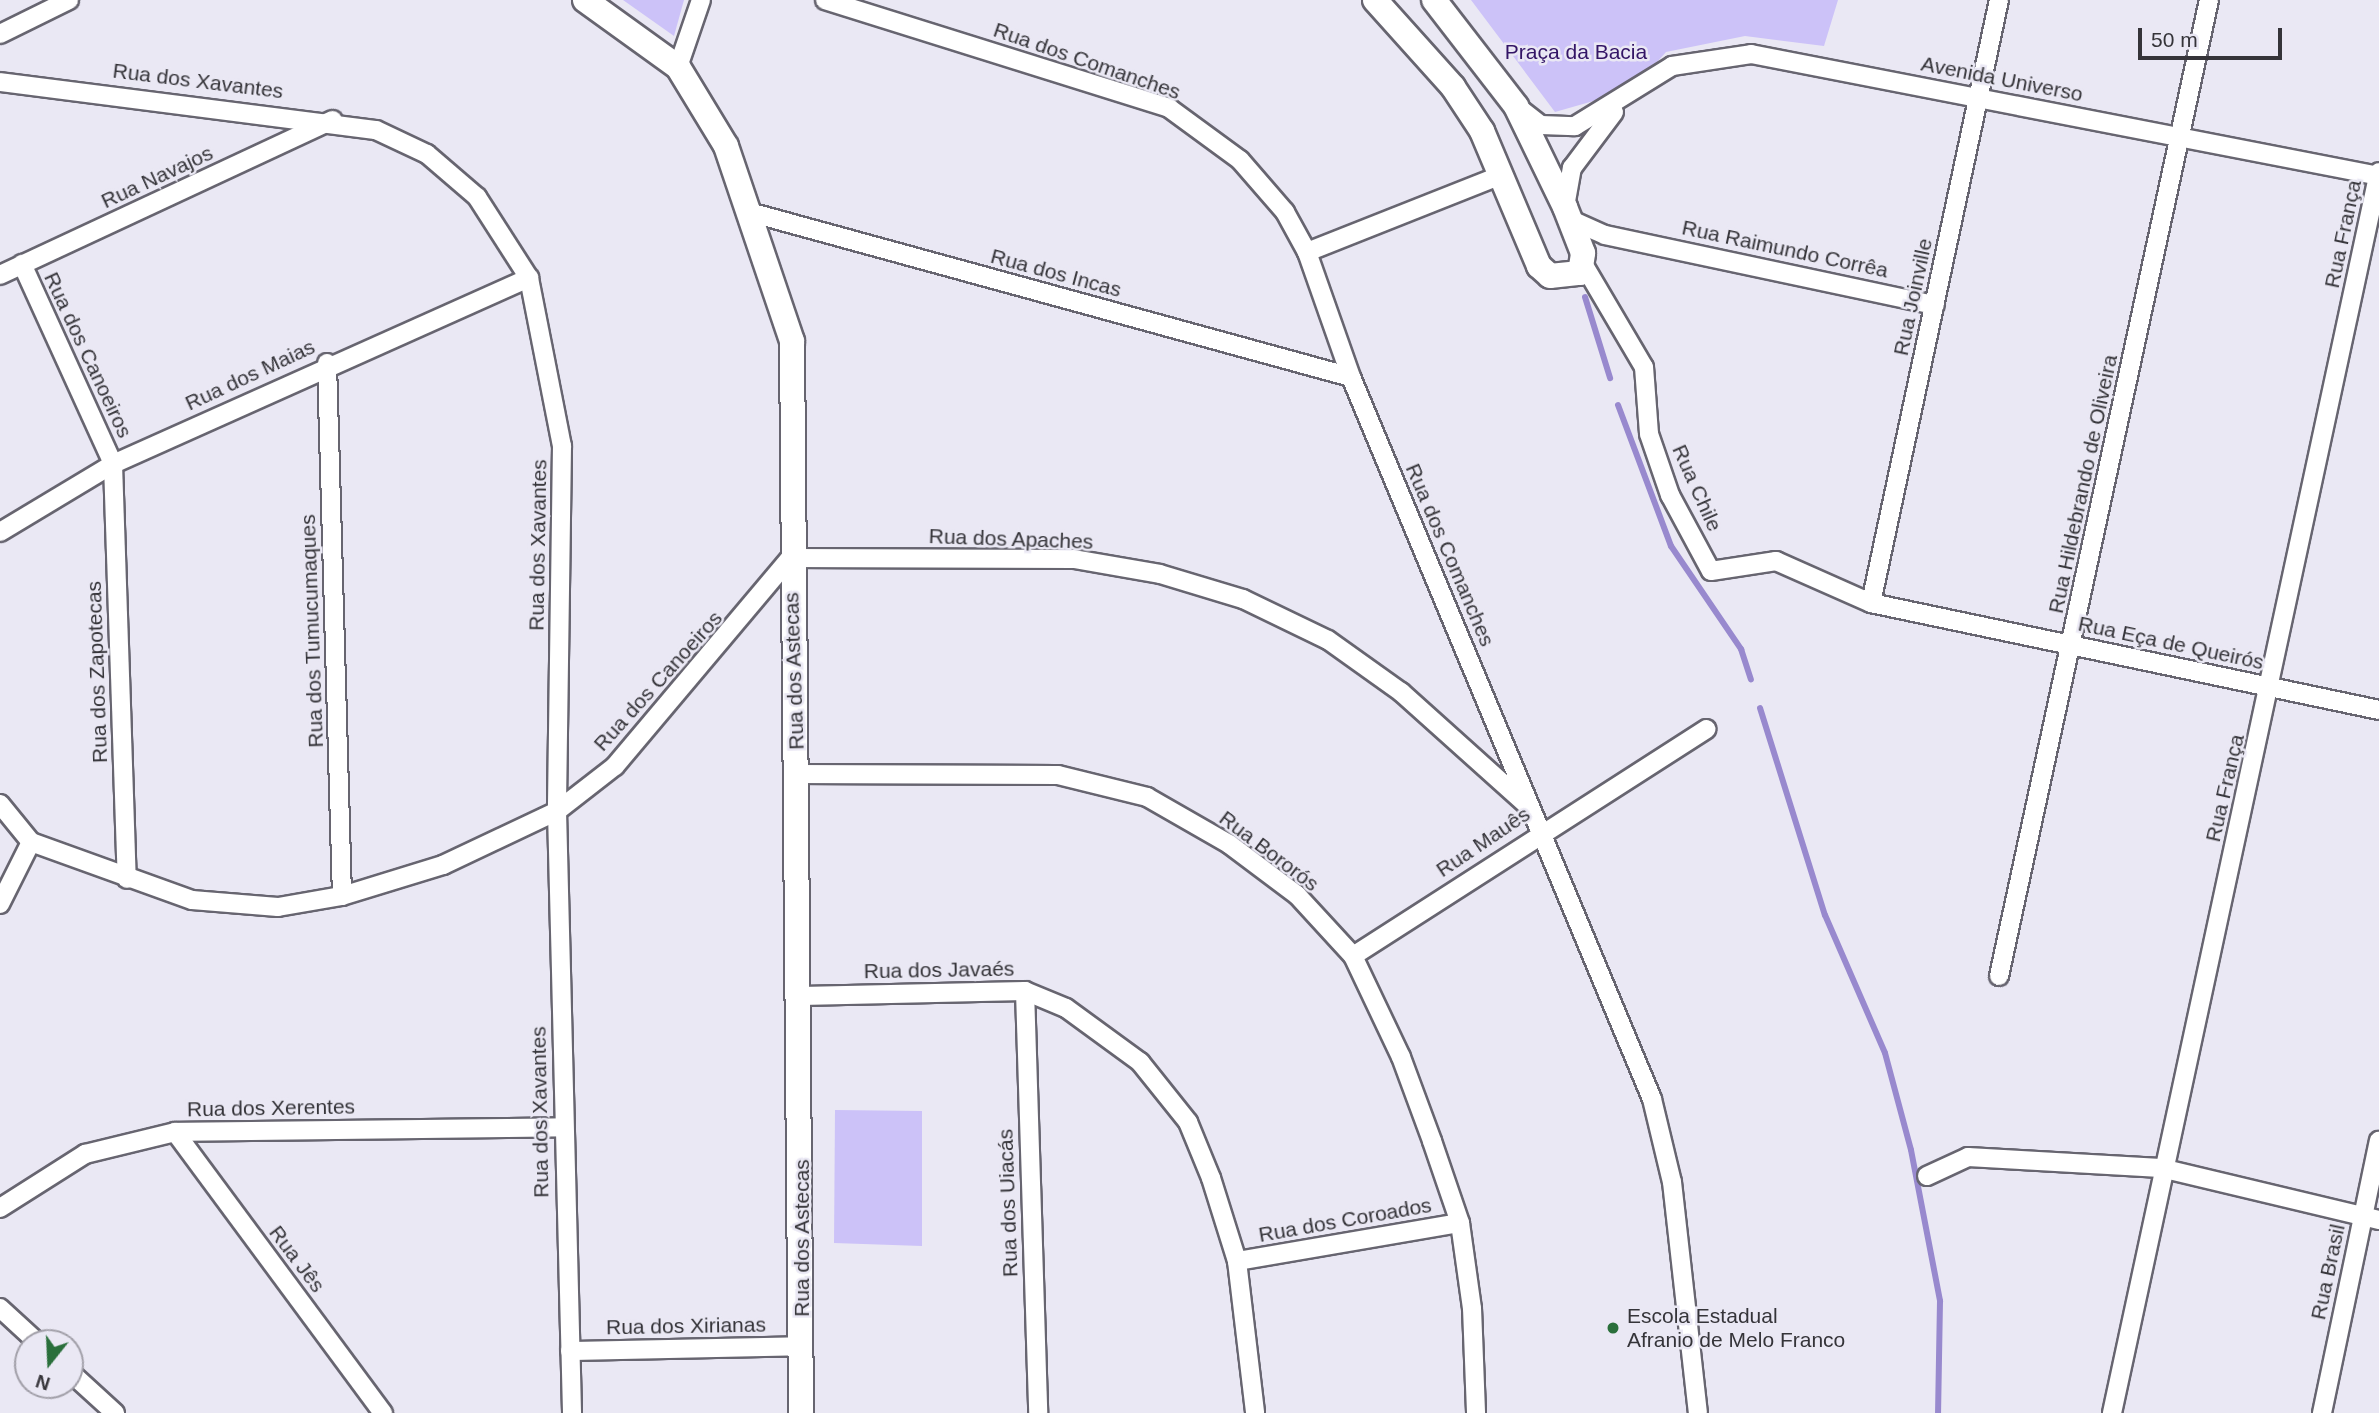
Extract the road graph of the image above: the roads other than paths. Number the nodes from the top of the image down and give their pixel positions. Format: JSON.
{"nodes":[{"id":1,"x":69,"y":0,"type":"edge"},
{"id":2,"x":585,"y":0,"type":"edge"},
{"id":3,"x":701,"y":0,"type":"edge"},
{"id":4,"x":825,"y":0,"type":"edge"},
{"id":5,"x":1375,"y":0,"type":"edge"},
{"id":6,"x":1434,"y":0,"type":"edge"},
{"id":7,"x":1999,"y":0,"type":"edge"},
{"id":8,"x":2209,"y":0,"type":"edge"},
{"id":9,"x":0,"y":34,"type":"edge"},
{"id":10,"x":678,"y":67,"type":"junction"},
{"id":11,"x":0,"y":82,"type":"edge"},
{"id":12,"x":1978,"y":97,"type":"junction"},
{"id":13,"x":1626,"y":99,"type":"junction"},
{"id":14,"x":1516,"y":106,"type":"junction"},
{"id":15,"x":334,"y":120,"type":"junction"},
{"id":16,"x":2182,"y":137,"type":"junction"},
{"id":17,"x":2379,"y":175,"type":"edge"},
{"id":18,"x":1501,"y":176,"type":"junction"},
{"id":19,"x":749,"y":212,"type":"junction"},
{"id":20,"x":1567,"y":213,"type":"junction"},
{"id":21,"x":1625,"y":240,"type":"junction"},
{"id":22,"x":1307,"y":252,"type":"junction"},
{"id":23,"x":1584,"y":260,"type":"junction"},
{"id":24,"x":22,"y":264,"type":"junction"},
{"id":25,"x":0,"y":275,"type":"edge"},
{"id":26,"x":529,"y":278,"type":"junction"},
{"id":27,"x":1935,"y":305,"type":"junction"},
{"id":28,"x":327,"y":363,"type":"junction"},
{"id":29,"x":1351,"y":377,"type":"junction"},
{"id":30,"x":113,"y":464,"type":"junction"},
{"id":31,"x":0,"y":532,"type":"edge"},
{"id":32,"x":790,"y":558,"type":"junction"},
{"id":33,"x":1871,"y":603,"type":"junction"},
{"id":34,"x":2071,"y":645,"type":"junction"},
{"id":35,"x":2272,"y":687,"type":"junction"},
{"id":36,"x":2379,"y":710,"type":"edge"},
{"id":37,"x":1706,"y":729,"type":"dead end"},
{"id":38,"x":796,"y":774,"type":"junction"},
{"id":39,"x":0,"y":804,"type":"edge"},
{"id":40,"x":1532,"y":809,"type":"junction"},
{"id":41,"x":557,"y":811,"type":"junction"},
{"id":42,"x":1541,"y":831,"type":"junction"},
{"id":43,"x":31,"y":842,"type":"junction"},
{"id":44,"x":127,"y":879,"type":"junction"},
{"id":45,"x":342,"y":896,"type":"junction"},
{"id":46,"x":0,"y":904,"type":"edge"},
{"id":47,"x":1353,"y":956,"type":"junction"},
{"id":48,"x":1999,"y":976,"type":"dead end"},
{"id":49,"x":1024,"y":991,"type":"junction"},
{"id":50,"x":802,"y":996,"type":"junction"},
{"id":51,"x":562,"y":1127,"type":"junction"},
{"id":52,"x":175,"y":1132,"type":"junction"},
{"id":53,"x":2379,"y":1141,"type":"edge"},
{"id":54,"x":2161,"y":1168,"type":"junction"},
{"id":55,"x":1927,"y":1176,"type":"dead end"},
{"id":56,"x":0,"y":1208,"type":"edge"},
{"id":57,"x":2371,"y":1218,"type":"edge"},
{"id":58,"x":1460,"y":1223,"type":"junction"},
{"id":59,"x":1237,"y":1261,"type":"junction"},
{"id":60,"x":0,"y":1308,"type":"edge"},
{"id":61,"x":23,"y":1329,"type":"edge"},
{"id":62,"x":803,"y":1346,"type":"junction"},
{"id":63,"x":570,"y":1350,"type":"junction"},
{"id":64,"x":84,"y":1385,"type":"edge"},
{"id":65,"x":2325,"y":1412,"type":"edge"},
{"id":66,"x":115,"y":1413,"type":"edge"},
{"id":67,"x":383,"y":1413,"type":"edge"},
{"id":68,"x":572,"y":1413,"type":"edge"},
{"id":69,"x":801,"y":1413,"type":"edge"},
{"id":70,"x":1038,"y":1413,"type":"edge"},
{"id":71,"x":1255,"y":1413,"type":"edge"},
{"id":72,"x":1476,"y":1413,"type":"edge"},
{"id":73,"x":1698,"y":1413,"type":"edge"},
{"id":74,"x":2112,"y":1413,"type":"edge"}],
"edges":[{"from":1,"to":9,"type":"street"},
{"from":2,"to":10,"type":"street","name":"Rua dos Astecas"},
{"from":3,"to":10,"type":"street"},
{"from":4,"to":22,"type":"street","name":"Rua dos Comanches"},
{"from":5,"to":18,"type":"street"},
{"from":6,"to":14,"type":"street"},
{"from":7,"to":12,"type":"street","name":"Rua Joinville"},
{"from":8,"to":16,"type":"street","name":"Rua Hildebrando de Oliveira"},
{"from":10,"to":19,"type":"street","name":"Rua dos Astecas"},
{"from":11,"to":15,"type":"street","name":"Rua dos Xavantes"},
{"from":12,"to":13,"type":"street","name":"Avenida Universo"},
{"from":12,"to":16,"type":"street","name":"Avenida Universo"},
{"from":12,"to":27,"type":"street","name":"Rua Joinville"},
{"from":13,"to":14,"type":"street"},
{"from":13,"to":20,"type":"street"},
{"from":14,"to":20,"type":"street"},
{"from":15,"to":24,"type":"street","name":"Rua Navajos"},
{"from":15,"to":26,"type":"street","name":"Rua dos Xavantes"},
{"from":16,"to":17,"type":"street","name":"Avenida Universo"},
{"from":16,"to":34,"type":"street","name":"Rua Hildebrando de Oliveira"},
{"from":17,"to":35,"type":"street","name":"Rua França"},
{"from":18,"to":22,"type":"street"},
{"from":18,"to":23,"type":"street"},
{"from":19,"to":29,"type":"street","name":"Rua dos Incas"},
{"from":19,"to":32,"type":"street","name":"Rua dos Astecas"},
{"from":20,"to":21,"type":"street","name":"Rua Raimundo Corrêa"},
{"from":20,"to":23,"type":"street"},
{"from":21,"to":23,"type":"street","name":"Rua Raimundo Corrêa"},
{"from":21,"to":27,"type":"street","name":"Rua Raimundo Corrêa"},
{"from":22,"to":29,"type":"street","name":"Rua dos Comanches"},
{"from":23,"to":33,"type":"street","name":"Rua Chile"},
{"from":24,"to":25,"type":"street","name":"Rua Navajos"},
{"from":24,"to":30,"type":"street","name":"Rua dos Canoeiros"},
{"from":26,"to":28,"type":"street","name":"Rua dos Maias"},
{"from":26,"to":41,"type":"street","name":"Rua dos Xavantes"},
{"from":27,"to":33,"type":"street","name":"Rua Joinville"},
{"from":28,"to":30,"type":"street","name":"Rua dos Maias"},
{"from":28,"to":45,"type":"street","name":"Rua dos Tumucumaques"},
{"from":29,"to":40,"type":"street","name":"Rua dos Comanches"},
{"from":30,"to":31,"type":"street","name":"Rua dos Maias"},
{"from":30,"to":44,"type":"street","name":"Rua dos Zapotecas"},
{"from":32,"to":38,"type":"street","name":"Rua dos Astecas"},
{"from":32,"to":40,"type":"street","name":"Rua dos Apaches"},
{"from":32,"to":41,"type":"street","name":"Rua dos Canoeiros"},
{"from":33,"to":34,"type":"street","name":"Rua Eça de Queirós"},
{"from":34,"to":35,"type":"street","name":"Rua Eça de Queirós"},
{"from":34,"to":48,"type":"street","name":"Rua Hildebrando de Oliveira"},
{"from":35,"to":36,"type":"street","name":"Rua Eça de Queirós"},
{"from":35,"to":54,"type":"street","name":"Rua França"},
{"from":37,"to":42,"type":"street","name":"Rua Mauês"},
{"from":38,"to":47,"type":"street","name":"Rua Bororós"},
{"from":38,"to":50,"type":"street","name":"Rua dos Astecas"},
{"from":39,"to":43,"type":"street","name":"Rua dos Canoeiros"},
{"from":40,"to":42,"type":"street","name":"Rua dos Comanches"},
{"from":41,"to":45,"type":"street","name":"Rua dos Canoeiros"},
{"from":41,"to":51,"type":"street","name":"Rua dos Xavantes"},
{"from":42,"to":47,"type":"street","name":"Rua Mauês"},
{"from":42,"to":73,"type":"street","name":"Rua dos Comanches"},
{"from":43,"to":44,"type":"street","name":"Rua dos Canoeiros"},
{"from":43,"to":46,"type":"street"},
{"from":44,"to":45,"type":"street","name":"Rua dos Canoeiros"},
{"from":47,"to":58,"type":"street","name":"Rua Bororós"},
{"from":49,"to":50,"type":"street","name":"Rua dos Javaés"},
{"from":49,"to":59,"type":"street","name":"Rua dos Javaés"},
{"from":49,"to":70,"type":"street","name":"Rua dos Uiacás"},
{"from":50,"to":62,"type":"street","name":"Rua dos Astecas"},
{"from":51,"to":52,"type":"street","name":"Rua dos Xerentes"},
{"from":51,"to":63,"type":"street","name":"Rua dos Xavantes"},
{"from":52,"to":56,"type":"street","name":"Rua dos Xerentes"},
{"from":52,"to":67,"type":"street","name":"Rua Jês"},
{"from":53,"to":57,"type":"street","name":"Rua Brasil"},
{"from":54,"to":55,"type":"street"},
{"from":54,"to":57,"type":"street"},
{"from":54,"to":74,"type":"street","name":"Rua França"},
{"from":57,"to":65,"type":"street","name":"Rua Brasil"},
{"from":58,"to":59,"type":"street","name":"Rua dos Coroados"},
{"from":58,"to":72,"type":"street","name":"Rua Bororós"},
{"from":59,"to":71,"type":"street","name":"Rua dos Javaés"},
{"from":60,"to":61,"type":"street"},
{"from":62,"to":63,"type":"street","name":"Rua dos Xirianas"},
{"from":62,"to":69,"type":"street","name":"Rua dos Astecas"},
{"from":63,"to":68,"type":"street","name":"Rua dos Xavantes"},
{"from":64,"to":66,"type":"street"}]}
